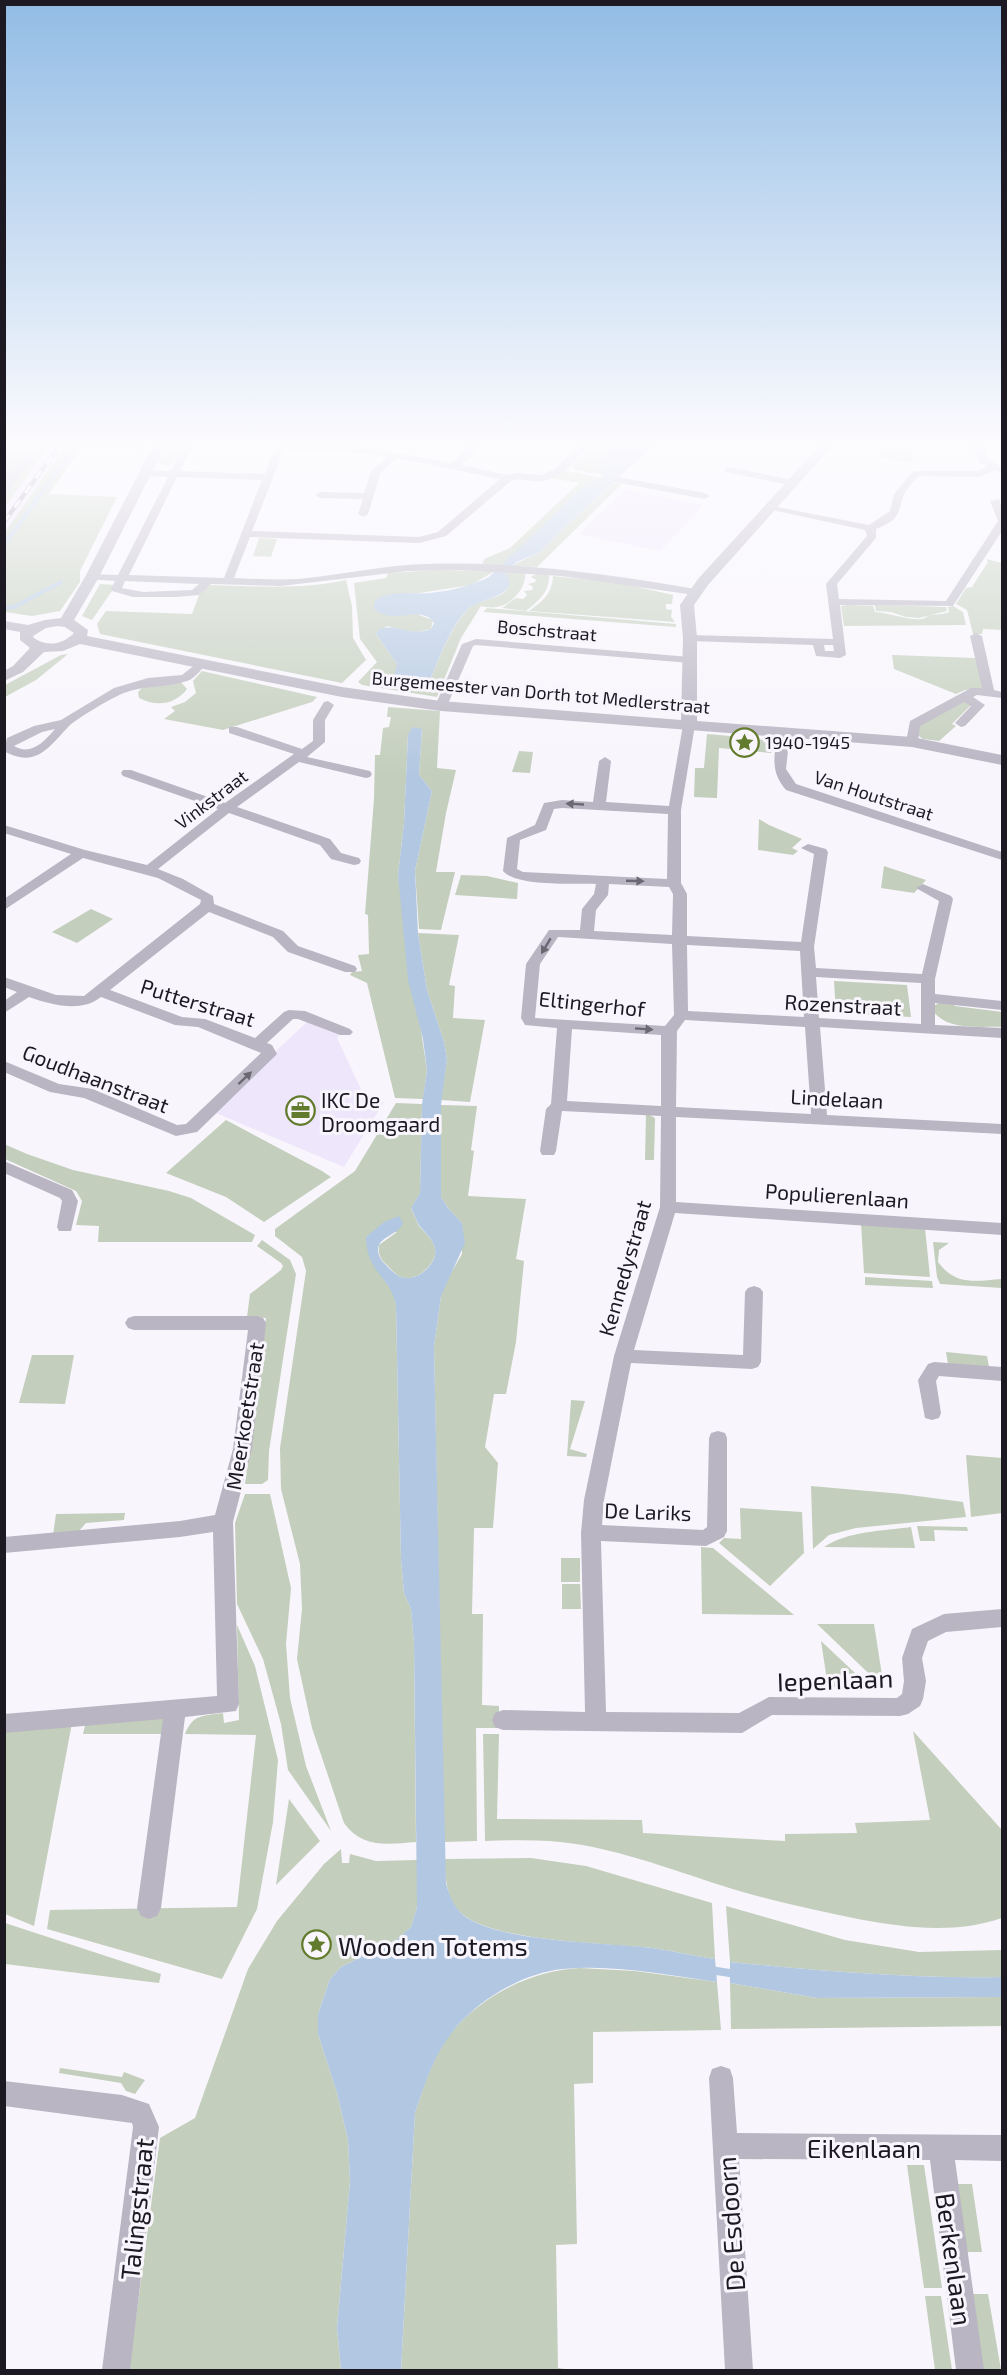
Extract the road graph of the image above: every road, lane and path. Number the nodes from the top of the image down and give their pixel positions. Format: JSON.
{"nodes":[{"id":1,"x":104,"y":555,"type":"edge"},
{"id":2,"x":134,"y":555,"type":"edge"},
{"id":3,"x":238,"y":555,"type":"edge"},
{"id":4,"x":728,"y":555,"type":"edge"},
{"id":5,"x":856,"y":555,"type":"edge"},
{"id":6,"x":983,"y":555,"type":"edge"},
{"id":7,"x":92,"y":577,"type":"junction"},
{"id":8,"x":121,"y":578,"type":"junction"},
{"id":9,"x":228,"y":581,"type":"junction"},
{"id":10,"x":695,"y":591,"type":"junction"},
{"id":11,"x":834,"y":602,"type":"junction"},
{"id":12,"x":64,"y":623,"type":"junction"},
{"id":13,"x":4,"y":625,"type":"edge"},
{"id":14,"x":30,"y":630,"type":"junction"},
{"id":15,"x":976,"y":636,"type":"dead end"},
{"id":16,"x":690,"y":638,"type":"junction"},
{"id":17,"x":78,"y":639,"type":"junction"},
{"id":18,"x":40,"y":647,"type":"junction"},
{"id":19,"x":690,"y":660,"type":"junction"},
{"id":20,"x":201,"y":663,"type":"junction"},
{"id":21,"x":4,"y":677,"type":"edge"},
{"id":22,"x":989,"y":693,"type":"junction"},
{"id":23,"x":1002,"y":694,"type":"edge"},
{"id":24,"x":963,"y":697,"type":"junction"},
{"id":25,"x":328,"y":705,"type":"dead end"},
{"id":26,"x":441,"y":706,"type":"junction"},
{"id":27,"x":65,"y":723,"type":"dead end"},
{"id":28,"x":961,"y":723,"type":"dead end"},
{"id":29,"x":688,"y":724,"type":"junction"},
{"id":30,"x":233,"y":730,"type":"dead end"},
{"id":31,"x":784,"y":733,"type":"junction"},
{"id":32,"x":912,"y":742,"type":"junction"},
{"id":33,"x":300,"y":756,"type":"junction"},
{"id":34,"x":1002,"y":760,"type":"edge"},
{"id":35,"x":605,"y":761,"type":"dead end"},
{"id":36,"x":127,"y":773,"type":"dead end"},
{"id":37,"x":366,"y":774,"type":"dead end"},
{"id":38,"x":599,"y":806,"type":"junction"},
{"id":39,"x":228,"y":807,"type":"junction"},
{"id":40,"x":675,"y":810,"type":"junction"},
{"id":41,"x":4,"y":829,"type":"edge"},
{"id":42,"x":808,"y":848,"type":"dead end"},
{"id":43,"x":81,"y":853,"type":"junction"},
{"id":44,"x":1002,"y":856,"type":"edge"},
{"id":45,"x":354,"y":861,"type":"dead end"},
{"id":46,"x":149,"y":870,"type":"junction"},
{"id":47,"x":603,"y":880,"type":"junction"},
{"id":48,"x":674,"y":883,"type":"junction"},
{"id":49,"x":923,"y":888,"type":"dead end"},
{"id":50,"x":4,"y":906,"type":"edge"},
{"id":51,"x":207,"y":906,"type":"junction"},
{"id":52,"x":587,"y":935,"type":"junction"},
{"id":53,"x":681,"y":940,"type":"junction"},
{"id":54,"x":807,"y":947,"type":"junction"},
{"id":55,"x":350,"y":969,"type":"dead end"},
{"id":56,"x":809,"y":972,"type":"junction"},
{"id":57,"x":928,"y":979,"type":"junction"},
{"id":58,"x":4,"y":981,"type":"edge"},
{"id":59,"x":99,"y":991,"type":"junction"},
{"id":60,"x":28,"y":992,"type":"junction"},
{"id":61,"x":927,"y":998,"type":"junction"},
{"id":62,"x":1002,"y":1006,"type":"edge"},
{"id":63,"x":4,"y":1009,"type":"edge"},
{"id":64,"x":681,"y":1015,"type":"junction"},
{"id":65,"x":813,"y":1023,"type":"junction"},
{"id":66,"x":566,"y":1028,"type":"dead end"},
{"id":67,"x":669,"y":1030,"type":"junction"},
{"id":68,"x":928,"y":1030,"type":"junction"},
{"id":69,"x":345,"y":1032,"type":"dead end"},
{"id":70,"x":1002,"y":1033,"type":"edge"},
{"id":71,"x":258,"y":1043,"type":"junction"},
{"id":72,"x":4,"y":1066,"type":"edge"},
{"id":73,"x":559,"y":1106,"type":"junction"},
{"id":74,"x":670,"y":1110,"type":"junction"},
{"id":75,"x":819,"y":1118,"type":"junction"},
{"id":76,"x":1002,"y":1129,"type":"edge"},
{"id":77,"x":548,"y":1151,"type":"dead end"},
{"id":78,"x":4,"y":1166,"type":"edge"},
{"id":79,"x":668,"y":1207,"type":"junction"},
{"id":80,"x":65,"y":1227,"type":"dead end"},
{"id":81,"x":1002,"y":1229,"type":"edge"},
{"id":82,"x":754,"y":1292,"type":"dead end"},
{"id":83,"x":134,"y":1323,"type":"dead end"},
{"id":84,"x":623,"y":1356,"type":"junction"},
{"id":85,"x":1002,"y":1374,"type":"edge"},
{"id":86,"x":932,"y":1413,"type":"dead end"},
{"id":87,"x":718,"y":1438,"type":"dead end"},
{"id":88,"x":223,"y":1522,"type":"junction"},
{"id":89,"x":591,"y":1533,"type":"junction"},
{"id":90,"x":4,"y":1545,"type":"edge"},
{"id":91,"x":1002,"y":1618,"type":"edge"},
{"id":92,"x":175,"y":1709,"type":"junction"},
{"id":93,"x":503,"y":1720,"type":"dead end"},
{"id":94,"x":596,"y":1720,"type":"junction"},
{"id":95,"x":4,"y":1724,"type":"edge"},
{"id":96,"x":149,"y":1908,"type":"dead end"},
{"id":97,"x":721,"y":2078,"type":"dead end"},
{"id":98,"x":4,"y":2094,"type":"edge"},
{"id":99,"x":725,"y":2146,"type":"junction"},
{"id":100,"x":941,"y":2148,"type":"junction"},
{"id":101,"x":1002,"y":2148,"type":"edge"},
{"id":102,"x":116,"y":2370,"type":"edge"},
{"id":103,"x":739,"y":2370,"type":"edge"},
{"id":104,"x":970,"y":2370,"type":"edge"}],
"edges":[{"from":1,"to":7,"type":"street"},
{"from":2,"to":8,"type":"street"},
{"from":3,"to":9,"type":"street"},
{"from":4,"to":10,"type":"street"},
{"from":5,"to":11,"type":"street"},
{"from":6,"to":11,"type":"street"},
{"from":7,"to":8,"type":"street"},
{"from":7,"to":12,"type":"street"},
{"from":8,"to":9,"type":"street"},
{"from":9,"to":10,"type":"street"},
{"from":10,"to":16,"type":"street"},
{"from":11,"to":16,"type":"street"},
{"from":12,"to":14,"type":"street"},
{"from":12,"to":17,"type":"street"},
{"from":13,"to":14,"type":"street"},
{"from":14,"to":18,"type":"street"},
{"from":15,"to":22,"type":"street"},
{"from":16,"to":19,"type":"street"},
{"from":17,"to":18,"type":"street"},
{"from":17,"to":20,"type":"street","name":"Burgemeester van Dorth tot Medlerstraat"},
{"from":18,"to":21,"type":"street"},
{"from":19,"to":26,"type":"street","name":"Boschstraat"},
{"from":19,"to":29,"type":"street"},
{"from":20,"to":26,"type":"street","name":"Burgemeester van Dorth tot Medlerstraat"},
{"from":20,"to":27,"type":"street"},
{"from":22,"to":23,"type":"street"},
{"from":22,"to":24,"type":"street"},
{"from":24,"to":28,"type":"street"},
{"from":24,"to":32,"type":"street"},
{"from":25,"to":33,"type":"street","name":"Vinkstraat"},
{"from":26,"to":29,"type":"street","name":"Burgemeester van Dorth tot Medlerstraat"},
{"from":29,"to":31,"type":"street","name":"Burgemeester van Dorth tot Medlerstraat"},
{"from":29,"to":40,"type":"street"},
{"from":30,"to":33,"type":"street","name":"Vinkstraat"},
{"from":31,"to":32,"type":"street","name":"Burgemeester van Dorth tot Medlerstraat"},
{"from":31,"to":44,"type":"street","name":"Van Houtstraat"},
{"from":32,"to":34,"type":"street","name":"Burgemeester van Dorth tot Medlerstraat"},
{"from":33,"to":37,"type":"street","name":"Vinkstraat"},
{"from":33,"to":39,"type":"street","name":"Vinkstraat"},
{"from":35,"to":38,"type":"street"},
{"from":36,"to":39,"type":"street"},
{"from":38,"to":40,"type":"street"},
{"from":38,"to":47,"type":"street","one_way":true},
{"from":39,"to":45,"type":"street"},
{"from":39,"to":46,"type":"street","name":"Vinkstraat"},
{"from":40,"to":48,"type":"street"},
{"from":41,"to":43,"type":"street"},
{"from":42,"to":54,"type":"street"},
{"from":43,"to":46,"type":"street"},
{"from":43,"to":50,"type":"street"},
{"from":46,"to":51,"type":"street"},
{"from":47,"to":48,"type":"street","one_way":true},
{"from":47,"to":52,"type":"street"},
{"from":48,"to":53,"type":"street"},
{"from":49,"to":57,"type":"street"},
{"from":51,"to":55,"type":"street"},
{"from":51,"to":59,"type":"street"},
{"from":52,"to":53,"type":"street","name":"Eltingerhof"},
{"from":52,"to":67,"type":"street","name":"Eltingerhof","one_way":true},
{"from":53,"to":54,"type":"street","name":"Eltingerhof"},
{"from":53,"to":64,"type":"street"},
{"from":54,"to":56,"type":"street"},
{"from":56,"to":57,"type":"street","name":"Rozenstraat"},
{"from":56,"to":65,"type":"street"},
{"from":57,"to":61,"type":"street"},
{"from":58,"to":60,"type":"street"},
{"from":59,"to":60,"type":"street"},
{"from":59,"to":71,"type":"street","name":"Putterstraat"},
{"from":60,"to":63,"type":"street"},
{"from":61,"to":62,"type":"street","name":"Rozenstraat"},
{"from":61,"to":68,"type":"street"},
{"from":64,"to":65,"type":"street","name":"Rozenstraat"},
{"from":64,"to":67,"type":"street"},
{"from":65,"to":68,"type":"street","name":"Rozenstraat"},
{"from":65,"to":75,"type":"street"},
{"from":66,"to":73,"type":"street","name":"Eltingerhof"},
{"from":67,"to":74,"type":"street","name":"Kennedystraat"},
{"from":68,"to":70,"type":"street","name":"Rozenstraat"},
{"from":69,"to":71,"type":"street","name":"Putterstraat"},
{"from":72,"to":71,"type":"street","name":"Goudhaanstraat","one_way":true},
{"from":73,"to":74,"type":"street"},
{"from":73,"to":77,"type":"street","name":"Eltingerhof"},
{"from":74,"to":75,"type":"street","name":"Lindelaan"},
{"from":74,"to":79,"type":"street","name":"Kennedystraat"},
{"from":75,"to":76,"type":"street","name":"Lindelaan"},
{"from":78,"to":80,"type":"street"},
{"from":79,"to":81,"type":"street","name":"Populierenlaan"},
{"from":79,"to":84,"type":"street","name":"Kennedystraat"},
{"from":82,"to":84,"type":"street"},
{"from":83,"to":88,"type":"street","name":"Meerkoetstraat"},
{"from":84,"to":89,"type":"street","name":"Kennedystraat"},
{"from":85,"to":86,"type":"street"},
{"from":87,"to":89,"type":"street","name":"De Lariks"},
{"from":88,"to":90,"type":"street"},
{"from":88,"to":92,"type":"street","name":"Meerkoetstraat"},
{"from":89,"to":94,"type":"street","name":"Kennedystraat"},
{"from":91,"to":94,"type":"street","name":"Iepenlaan"},
{"from":92,"to":95,"type":"street","name":"Meerkoetstraat"},
{"from":92,"to":96,"type":"street"},
{"from":93,"to":94,"type":"street","name":"Iepenlaan"},
{"from":97,"to":99,"type":"street","name":"De Esdoorn"},
{"from":98,"to":102,"type":"street","name":"Talingstraat"},
{"from":99,"to":100,"type":"street","name":"Eikenlaan"},
{"from":99,"to":103,"type":"street","name":"De Esdoorn"},
{"from":100,"to":101,"type":"street","name":"Eikenlaan"},
{"from":100,"to":104,"type":"street","name":"Berkenlaan"}]}
